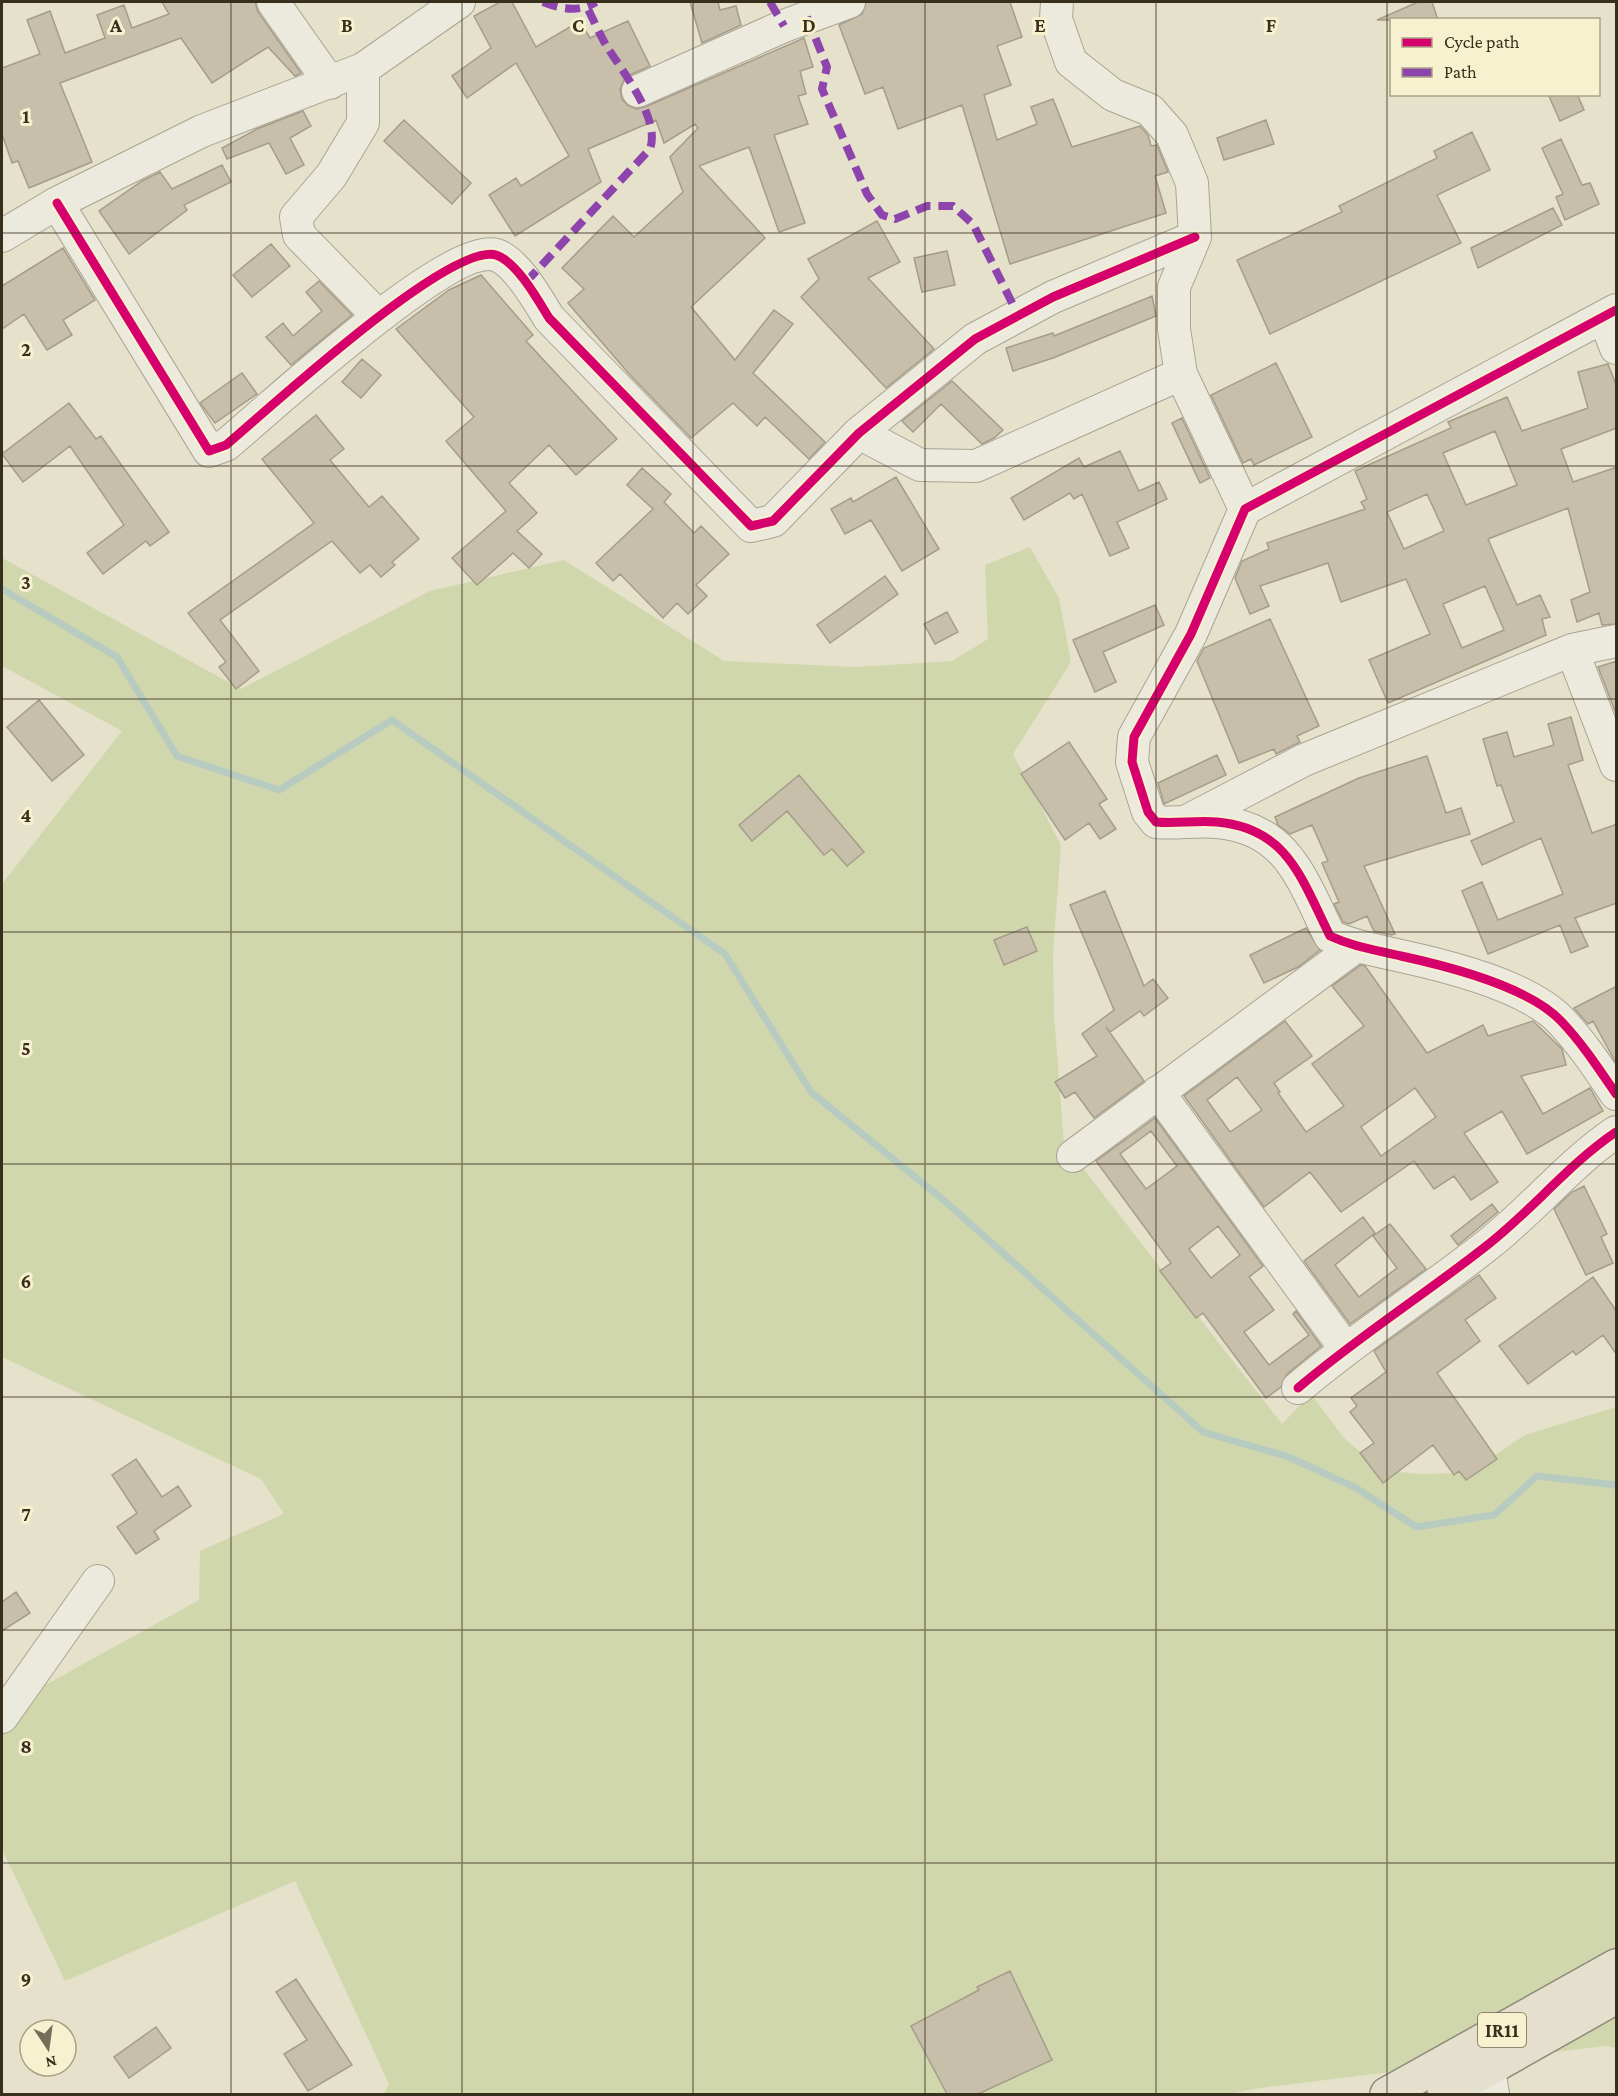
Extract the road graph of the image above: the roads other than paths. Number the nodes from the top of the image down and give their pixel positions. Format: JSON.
{"nodes":[{"id":1,"x":273,"y":2,"type":"edge"},
{"id":2,"x":459,"y":2,"type":"edge"},
{"id":3,"x":849,"y":2,"type":"edge"},
{"id":4,"x":1057,"y":2,"type":"edge"},
{"id":5,"x":363,"y":69,"type":"junction"},
{"id":6,"x":330,"y":83,"type":"junction"},
{"id":7,"x":638,"y":91,"type":"dead end"},
{"id":8,"x":57,"y":203,"type":"junction"},
{"id":9,"x":2,"y":236,"type":"edge"},
{"id":10,"x":1195,"y":237,"type":"junction"},
{"id":11,"x":1610,"y":314,"type":"edge"},
{"id":12,"x":378,"y":316,"type":"junction"},
{"id":13,"x":1617,"y":348,"type":"edge"},
{"id":14,"x":1181,"y":374,"type":"junction"},
{"id":15,"x":859,"y":433,"type":"junction"},
{"id":16,"x":1245,"y":509,"type":"junction"},
{"id":17,"x":1617,"y":641,"type":"edge"},
{"id":18,"x":1572,"y":650,"type":"junction"},
{"id":19,"x":1617,"y":765,"type":"edge"},
{"id":20,"x":1186,"y":822,"type":"junction"},
{"id":21,"x":1355,"y":947,"type":"junction"},
{"id":22,"x":1158,"y":1092,"type":"junction"},
{"id":23,"x":1617,"y":1094,"type":"edge"},
{"id":24,"x":1617,"y":1132,"type":"edge"},
{"id":25,"x":1073,"y":1156,"type":"dead end"},
{"id":26,"x":1345,"y":1348,"type":"junction"},
{"id":27,"x":1298,"y":1389,"type":"dead end"},
{"id":28,"x":98,"y":1581,"type":"dead end"},
{"id":29,"x":2,"y":1717,"type":"edge"},
{"id":30,"x":1617,"y":1966,"type":"edge"},
{"id":31,"x":1617,"y":1997,"type":"edge"},
{"id":32,"x":1491,"y":2082,"type":"edge"},
{"id":33,"x":1388,"y":2094,"type":"edge"},
{"id":34,"x":1444,"y":2094,"type":"edge"}],
"edges":[{"from":1,"to":6,"type":"street"},
{"from":2,"to":5,"type":"street"},
{"from":3,"to":7,"type":"street"},
{"from":4,"to":10,"type":"street"},
{"from":5,"to":6,"type":"street"},
{"from":5,"to":12,"type":"street"},
{"from":6,"to":8,"type":"street"},
{"from":8,"to":9,"type":"street"},
{"from":8,"to":12,"type":"street"},
{"from":10,"to":14,"type":"street"},
{"from":10,"to":15,"type":"street"},
{"from":11,"to":13,"type":"street"},
{"from":11,"to":16,"type":"street"},
{"from":12,"to":15,"type":"street"},
{"from":14,"to":15,"type":"street"},
{"from":14,"to":16,"type":"street"},
{"from":16,"to":20,"type":"street"},
{"from":17,"to":18,"type":"street"},
{"from":18,"to":19,"type":"street"},
{"from":18,"to":20,"type":"street"},
{"from":20,"to":21,"type":"street"},
{"from":21,"to":22,"type":"street"},
{"from":21,"to":23,"type":"street"},
{"from":22,"to":25,"type":"street"},
{"from":22,"to":26,"type":"street"},
{"from":24,"to":26,"type":"street"},
{"from":26,"to":27,"type":"street"},
{"from":28,"to":29,"type":"street"},
{"from":30,"to":33,"type":"main road","number":"IR11"},
{"from":31,"to":32,"type":"main road","number":"IR11"},
{"from":32,"to":34,"type":"main road","number":"IR11"}]}
